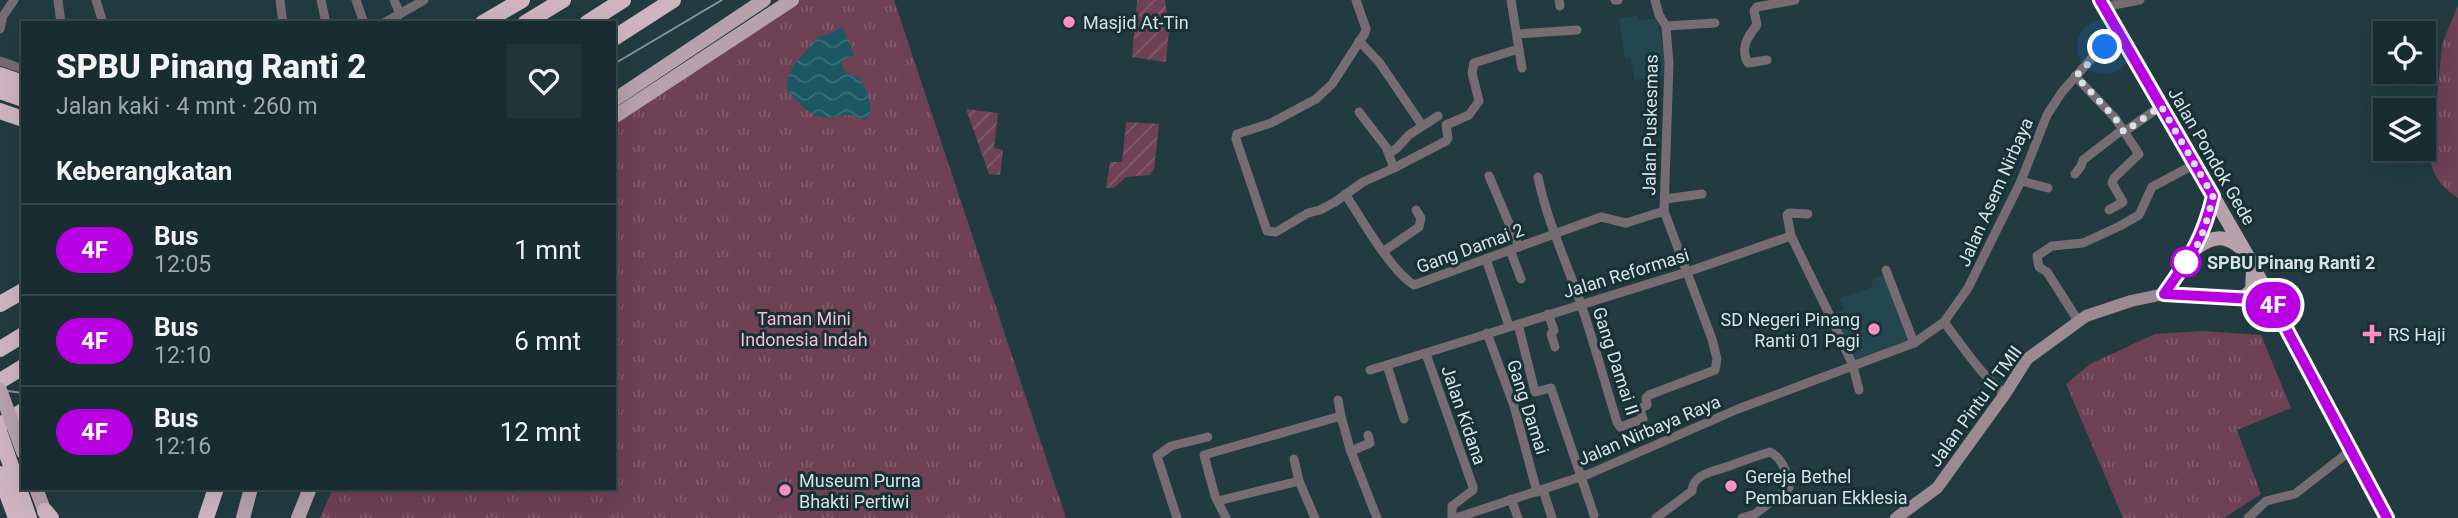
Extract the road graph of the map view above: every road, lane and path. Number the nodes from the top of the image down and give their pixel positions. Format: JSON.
{"nodes":[{"id":1,"x":14,"y":0,"type":"edge"},
{"id":2,"x":58,"y":0,"type":"edge"},
{"id":3,"x":96,"y":0,"type":"edge"},
{"id":4,"x":280,"y":0,"type":"edge"},
{"id":5,"x":356,"y":0,"type":"edge"},
{"id":6,"x":394,"y":0,"type":"edge"},
{"id":7,"x":424,"y":0,"type":"edge"},
{"id":8,"x":522,"y":0,"type":"edge"},
{"id":9,"x":563,"y":0,"type":"edge"},
{"id":10,"x":623,"y":0,"type":"edge"},
{"id":11,"x":654,"y":0,"type":"edge"},
{"id":12,"x":673,"y":0,"type":"edge"},
{"id":13,"x":764,"y":0,"type":"edge"},
{"id":14,"x":792,"y":0,"type":"edge"},
{"id":15,"x":1356,"y":0,"type":"edge"},
{"id":16,"x":1511,"y":0,"type":"edge"},
{"id":17,"x":1654,"y":0,"type":"edge"},
{"id":18,"x":1765,"y":0,"type":"edge"},
{"id":19,"x":1795,"y":0,"type":"edge"},
{"id":20,"x":2140,"y":0,"type":"edge"},
{"id":21,"x":321,"y":3,"type":"edge"},
{"id":22,"x":2102,"y":3,"type":"edge"},
{"id":23,"x":1757,"y":7,"type":"junction"},
{"id":24,"x":400,"y":14,"type":"junction"},
{"id":25,"x":61,"y":21,"type":"edge"},
{"id":26,"x":102,"y":21,"type":"edge"},
{"id":27,"x":283,"y":21,"type":"edge"},
{"id":28,"x":326,"y":21,"type":"edge"},
{"id":29,"x":363,"y":21,"type":"edge"},
{"id":30,"x":388,"y":21,"type":"edge"},
{"id":31,"x":485,"y":21,"type":"edge"},
{"id":32,"x":528,"y":21,"type":"edge"},
{"id":33,"x":590,"y":21,"type":"edge"},
{"id":34,"x":1714,"y":23,"type":"dead end"},
{"id":35,"x":616,"y":26,"type":"edge"},
{"id":36,"x":1666,"y":26,"type":"junction"},
{"id":37,"x":0,"y":29,"type":"edge"},
{"id":38,"x":1577,"y":30,"type":"dead end"},
{"id":39,"x":1517,"y":34,"type":"junction"},
{"id":40,"x":2120,"y":35,"type":"junction"},
{"id":41,"x":616,"y":37,"type":"edge"},
{"id":42,"x":1359,"y":41,"type":"junction"},
{"id":43,"x":1518,"y":49,"type":"junction"},
{"id":44,"x":1767,"y":60,"type":"dead end"},
{"id":45,"x":0,"y":61,"type":"edge"},
{"id":46,"x":21,"y":68,"type":"edge"},
{"id":47,"x":1522,"y":68,"type":"dead end"},
{"id":48,"x":0,"y":75,"type":"edge"},
{"id":49,"x":2076,"y":76,"type":"junction"},
{"id":50,"x":21,"y":82,"type":"edge"},
{"id":51,"x":0,"y":91,"type":"edge"},
{"id":52,"x":21,"y":98,"type":"edge"},
{"id":53,"x":616,"y":99,"type":"edge"},
{"id":54,"x":2161,"y":106,"type":"junction"},
{"id":55,"x":0,"y":111,"type":"edge"},
{"id":56,"x":1359,"y":112,"type":"dead end"},
{"id":57,"x":616,"y":116,"type":"edge"},
{"id":58,"x":1438,"y":116,"type":"dead end"},
{"id":59,"x":21,"y":118,"type":"edge"},
{"id":60,"x":1422,"y":125,"type":"junction"},
{"id":61,"x":2123,"y":131,"type":"junction"},
{"id":62,"x":1389,"y":153,"type":"junction"},
{"id":63,"x":2195,"y":164,"type":"junction"},
{"id":64,"x":1394,"y":168,"type":"junction"},
{"id":65,"x":2075,"y":174,"type":"dead end"},
{"id":66,"x":1489,"y":176,"type":"dead end"},
{"id":67,"x":1538,"y":177,"type":"dead end"},
{"id":68,"x":2021,"y":181,"type":"junction"},
{"id":69,"x":2048,"y":188,"type":"dead end"},
{"id":70,"x":1345,"y":194,"type":"junction"},
{"id":71,"x":1702,"y":194,"type":"dead end"},
{"id":72,"x":2213,"y":196,"type":"junction"},
{"id":73,"x":1665,"y":199,"type":"junction"},
{"id":74,"x":2109,"y":209,"type":"dead end"},
{"id":75,"x":1416,"y":210,"type":"dead end"},
{"id":76,"x":1664,"y":211,"type":"junction"},
{"id":77,"x":1808,"y":214,"type":"dead end"},
{"id":78,"x":1553,"y":234,"type":"junction"},
{"id":79,"x":1791,"y":236,"type":"junction"},
{"id":80,"x":2196,"y":248,"type":"junction"},
{"id":81,"x":1514,"y":249,"type":"junction"},
{"id":82,"x":1384,"y":251,"type":"junction"},
{"id":83,"x":2248,"y":257,"type":"junction"},
{"id":84,"x":1486,"y":259,"type":"junction"},
{"id":85,"x":1886,"y":270,"type":"dead end"},
{"id":86,"x":1688,"y":272,"type":"junction"},
{"id":87,"x":1521,"y":279,"type":"dead end"},
{"id":88,"x":21,"y":292,"type":"edge"},
{"id":89,"x":2164,"y":294,"type":"junction"},
{"id":90,"x":2242,"y":299,"type":"junction"},
{"id":91,"x":2271,"y":300,"type":"junction"},
{"id":92,"x":0,"y":303,"type":"edge"},
{"id":93,"x":1581,"y":304,"type":"junction"},
{"id":94,"x":1548,"y":314,"type":"junction"},
{"id":95,"x":1944,"y":322,"type":"junction"},
{"id":96,"x":2079,"y":322,"type":"junction"},
{"id":97,"x":1513,"y":325,"type":"junction"},
{"id":98,"x":1487,"y":333,"type":"junction"},
{"id":99,"x":21,"y":336,"type":"edge"},
{"id":100,"x":1914,"y":343,"type":"junction"},
{"id":101,"x":1555,"y":347,"type":"dead end"},
{"id":102,"x":0,"y":349,"type":"edge"},
{"id":103,"x":1426,"y":354,"type":"junction"},
{"id":104,"x":1387,"y":365,"type":"junction"},
{"id":105,"x":1853,"y":366,"type":"junction"},
{"id":106,"x":21,"y":368,"type":"edge"},
{"id":107,"x":1370,"y":370,"type":"dead end"},
{"id":108,"x":0,"y":381,"type":"edge"},
{"id":109,"x":0,"y":390,"type":"edge"},
{"id":110,"x":1859,"y":390,"type":"dead end"},
{"id":111,"x":2005,"y":394,"type":"junction"},
{"id":112,"x":1338,"y":400,"type":"dead end"},
{"id":113,"x":21,"y":412,"type":"edge"},
{"id":114,"x":1340,"y":416,"type":"junction"},
{"id":115,"x":1404,"y":419,"type":"dead end"},
{"id":116,"x":21,"y":422,"type":"edge"},
{"id":117,"x":0,"y":425,"type":"edge"},
{"id":118,"x":0,"y":433,"type":"edge"},
{"id":119,"x":1368,"y":435,"type":"dead end"},
{"id":120,"x":1208,"y":437,"type":"dead end"},
{"id":121,"x":21,"y":447,"type":"edge"},
{"id":122,"x":2350,"y":451,"type":"junction"},
{"id":123,"x":1351,"y":452,"type":"junction"},
{"id":124,"x":1294,"y":459,"type":"dead end"},
{"id":125,"x":5,"y":476,"type":"edge"},
{"id":126,"x":1582,"y":476,"type":"junction"},
{"id":127,"x":1299,"y":481,"type":"junction"},
{"id":128,"x":37,"y":490,"type":"edge"},
{"id":129,"x":215,"y":490,"type":"edge"},
{"id":130,"x":226,"y":490,"type":"edge"},
{"id":131,"x":250,"y":490,"type":"edge"},
{"id":132,"x":309,"y":490,"type":"edge"},
{"id":133,"x":1540,"y":491,"type":"junction"},
{"id":134,"x":1511,"y":499,"type":"junction"},
{"id":135,"x":1218,"y":501,"type":"junction"},
{"id":136,"x":1594,"y":514,"type":"dead end"},
{"id":137,"x":47,"y":516,"type":"edge"},
{"id":138,"x":16,"y":518,"type":"edge"},
{"id":139,"x":29,"y":518,"type":"edge"},
{"id":140,"x":206,"y":518,"type":"edge"},
{"id":141,"x":218,"y":518,"type":"edge"},
{"id":142,"x":243,"y":518,"type":"edge"},
{"id":143,"x":298,"y":518,"type":"edge"},
{"id":144,"x":1177,"y":518,"type":"edge"},
{"id":145,"x":1226,"y":518,"type":"edge"},
{"id":146,"x":1315,"y":518,"type":"edge"},
{"id":147,"x":1377,"y":518,"type":"edge"},
{"id":148,"x":1454,"y":518,"type":"edge"},
{"id":149,"x":1518,"y":518,"type":"edge"},
{"id":150,"x":1552,"y":518,"type":"edge"},
{"id":151,"x":1656,"y":518,"type":"edge"},
{"id":152,"x":1742,"y":518,"type":"edge"},
{"id":153,"x":1896,"y":518,"type":"edge"},
{"id":154,"x":2248,"y":518,"type":"edge"},
{"id":155,"x":2387,"y":518,"type":"edge"}],
"edges":[{"from":1,"to":37,"type":"street"},
{"from":2,"to":25,"type":"street"},
{"from":3,"to":26,"type":"street"},
{"from":4,"to":27,"type":"street"},
{"from":5,"to":29,"type":"street"},
{"from":6,"to":24,"type":"street"},
{"from":7,"to":24,"type":"street"},
{"from":8,"to":31,"type":"highway"},
{"from":9,"to":32,"type":"highway"},
{"from":10,"to":33,"type":"highway"},
{"from":11,"to":35,"type":"highway"},
{"from":12,"to":41,"type":"highway"},
{"from":13,"to":53,"type":"main road"},
{"from":14,"to":57,"type":"main road"},
{"from":15,"to":42,"type":"street"},
{"from":16,"to":39,"type":"street"},
{"from":17,"to":36,"type":"street","name":"Jalan Puskesmas"},
{"from":18,"to":23,"type":"street"},
{"from":19,"to":23,"type":"street"},
{"from":20,"to":22,"type":"street"},
{"from":21,"to":28,"type":"street"},
{"from":22,"to":40,"type":"main road","name":"Jalan Pondok Gede"},
{"from":23,"to":44,"type":"street"},
{"from":24,"to":30,"type":"street"},
{"from":34,"to":36,"type":"street"},
{"from":36,"to":73,"type":"street","name":"Jalan Puskesmas"},
{"from":38,"to":39,"type":"street"},
{"from":39,"to":43,"type":"street"},
{"from":40,"to":49,"type":"street","name":"Jalan Asem Nirbaya"},
{"from":40,"to":54,"type":"main road","name":"Jalan Pondok Gede"},
{"from":42,"to":60,"type":"street"},
{"from":42,"to":70,"type":"street"},
{"from":43,"to":47,"type":"street"},
{"from":43,"to":64,"type":"street"},
{"from":45,"to":46,"type":"street"},
{"from":48,"to":50,"type":"highway"},
{"from":49,"to":61,"type":"street"},
{"from":49,"to":68,"type":"street","name":"Jalan Asem Nirbaya"},
{"from":51,"to":52,"type":"highway"},
{"from":54,"to":61,"type":"street"},
{"from":54,"to":63,"type":"main road","name":"Jalan Pondok Gede"},
{"from":55,"to":59,"type":"highway"},
{"from":56,"to":62,"type":"street"},
{"from":58,"to":60,"type":"street"},
{"from":60,"to":62,"type":"street"},
{"from":61,"to":65,"type":"street"},
{"from":61,"to":74,"type":"street"},
{"from":62,"to":64,"type":"street"},
{"from":63,"to":72,"type":"main road","name":"Jalan Pondok Gede"},
{"from":63,"to":96,"type":"street"},
{"from":64,"to":70,"type":"street"},
{"from":66,"to":81,"type":"street"},
{"from":67,"to":78,"type":"street"},
{"from":68,"to":69,"type":"street"},
{"from":68,"to":95,"type":"street","name":"Jalan Asem Nirbaya"},
{"from":70,"to":82,"type":"street","name":"Gang Damai 2"},
{"from":71,"to":73,"type":"street"},
{"from":72,"to":80,"type":"street"},
{"from":72,"to":83,"type":"main road","name":"Jalan Pondok Gede"},
{"from":73,"to":76,"type":"street","name":"Jalan Puskesmas"},
{"from":75,"to":82,"type":"street"},
{"from":76,"to":78,"type":"street","name":"Gang Damai 2"},
{"from":76,"to":86,"type":"street"},
{"from":77,"to":79,"type":"street"},
{"from":78,"to":81,"type":"street","name":"Gang Damai 2"},
{"from":78,"to":93,"type":"street"},
{"from":79,"to":86,"type":"street","name":"Jalan Reformasi"},
{"from":79,"to":105,"type":"street"},
{"from":80,"to":83,"type":"main road"},
{"from":80,"to":89,"type":"street"},
{"from":81,"to":84,"type":"street","name":"Gang Damai 2"},
{"from":81,"to":87,"type":"street"},
{"from":82,"to":84,"type":"street","name":"Gang Damai 2"},
{"from":83,"to":90,"type":"main road"},
{"from":83,"to":91,"type":"main road","name":"Jalan Pondok Gede"},
{"from":84,"to":97,"type":"street"},
{"from":85,"to":100,"type":"street"},
{"from":86,"to":93,"type":"street","name":"Jalan Reformasi"},
{"from":86,"to":93,"type":"street","name":"Gang Damai II"},
{"from":88,"to":92,"type":"highway"},
{"from":89,"to":90,"type":"street","name":"Jalan Pintu II TMII"},
{"from":89,"to":96,"type":"street","name":"Jalan Pintu II TMII"},
{"from":90,"to":91,"type":"street","name":"Jalan Pintu II TMII"},
{"from":91,"to":122,"type":"main road","name":"Jalan Pondok Gede"},
{"from":93,"to":94,"type":"street","name":"Jalan Reformasi"},
{"from":94,"to":97,"type":"street","name":"Jalan Reformasi"},
{"from":94,"to":101,"type":"street"},
{"from":95,"to":100,"type":"street","name":"Jalan Asem Nirbaya"},
{"from":95,"to":111,"type":"street"},
{"from":96,"to":111,"type":"street","name":"Jalan Pintu II TMII"},
{"from":97,"to":98,"type":"street","name":"Jalan Reformasi"},
{"from":97,"to":126,"type":"street"},
{"from":98,"to":103,"type":"street","name":"Jalan Reformasi"},
{"from":98,"to":133,"type":"street","name":"Gang Damai"},
{"from":99,"to":102,"type":"highway"},
{"from":100,"to":105,"type":"street","name":"Jalan Asem Nirbaya"},
{"from":103,"to":104,"type":"street","name":"Jalan Reformasi"},
{"from":103,"to":148,"type":"street","name":"Jalan Kidana"},
{"from":104,"to":107,"type":"street","name":"Jalan Reformasi"},
{"from":104,"to":115,"type":"street"},
{"from":105,"to":110,"type":"street"},
{"from":105,"to":126,"type":"street","name":"Jalan Nirbaya Raya"},
{"from":106,"to":108,"type":"highway"},
{"from":109,"to":121,"type":"main road","bridge":true},
{"from":111,"to":153,"type":"street","name":"Jalan Pintu II TMII"},
{"from":112,"to":114,"type":"street"},
{"from":113,"to":117,"type":"highway"},
{"from":114,"to":123,"type":"street"},
{"from":114,"to":135,"type":"street"},
{"from":116,"to":118,"type":"highway"},
{"from":118,"to":125,"type":"highway"},
{"from":119,"to":123,"type":"street"},
{"from":120,"to":144,"type":"street"},
{"from":122,"to":154,"type":"street"},
{"from":122,"to":155,"type":"main road","name":"Jalan Pondok Gede"},
{"from":123,"to":147,"type":"street"},
{"from":124,"to":127,"type":"street"},
{"from":125,"to":138,"type":"highway"},
{"from":125,"to":139,"type":"highway"},
{"from":126,"to":133,"type":"street","name":"Jalan Nirbaya Raya"},
{"from":126,"to":136,"type":"street"},
{"from":127,"to":135,"type":"street"},
{"from":127,"to":146,"type":"street"},
{"from":128,"to":137,"type":"main road"},
{"from":129,"to":140,"type":"highway"},
{"from":130,"to":141,"type":"highway"},
{"from":131,"to":142,"type":"main road"},
{"from":132,"to":143,"type":"main road"},
{"from":133,"to":134,"type":"street","name":"Jalan Nirbaya Raya"},
{"from":133,"to":150,"type":"street","name":"Gang Damai"},
{"from":134,"to":148,"type":"street","name":"Jalan Nirbaya Raya"},
{"from":134,"to":149,"type":"street"},
{"from":135,"to":145,"type":"street"},
{"from":151,"to":152,"type":"street"}]}
